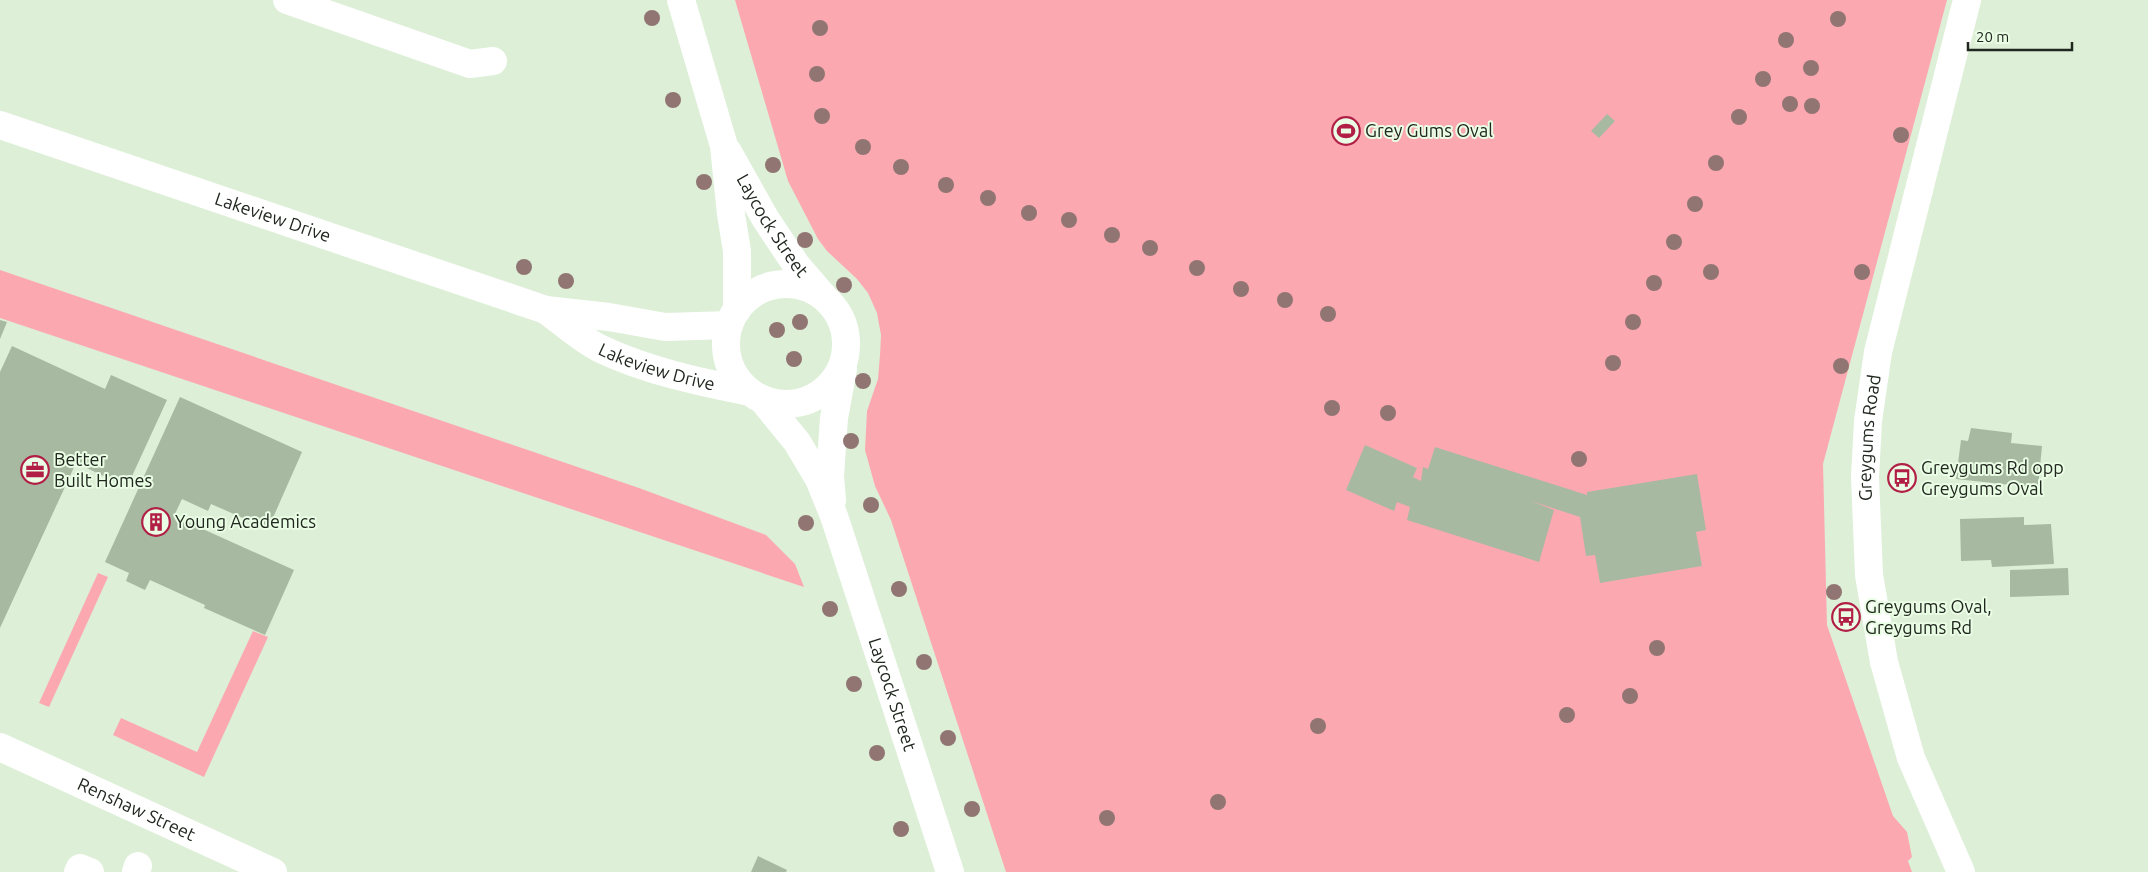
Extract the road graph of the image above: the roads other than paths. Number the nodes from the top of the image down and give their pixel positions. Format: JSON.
{"nodes":[{"id":1,"x":287,"y":0,"type":"edge"},
{"id":2,"x":681,"y":0,"type":"edge"},
{"id":3,"x":1967,"y":0,"type":"edge"},
{"id":4,"x":493,"y":61,"type":"dead end"},
{"id":5,"x":0,"y":125,"type":"edge"},
{"id":6,"x":724,"y":146,"type":"junction"},
{"id":7,"x":828,"y":301,"type":"junction"},
{"id":8,"x":546,"y":310,"type":"junction"},
{"id":9,"x":733,"y":317,"type":"junction"},
{"id":10,"x":844,"y":359,"type":"junction"},
{"id":11,"x":756,"y":395,"type":"junction"},
{"id":12,"x":834,"y":516,"type":"junction"},
{"id":13,"x":0,"y":747,"type":"edge"},
{"id":14,"x":78,"y":872,"type":"edge"},
{"id":15,"x":90,"y":872,"type":"edge"},
{"id":16,"x":273,"y":872,"type":"edge"},
{"id":17,"x":950,"y":872,"type":"edge"},
{"id":18,"x":1961,"y":872,"type":"edge"}],
"edges":[{"from":1,"to":4,"type":"street"},
{"from":2,"to":6,"type":"street","name":"Laycock Street"},
{"from":3,"to":18,"type":"street","name":"Greygums Road"},
{"from":5,"to":8,"type":"street","name":"Lakeview Drive"},
{"from":6,"to":7,"type":"street","name":"Laycock Street"},
{"from":6,"to":9,"type":"street","name":"Laycock Street"},
{"from":7,"to":9,"type":"street"},
{"from":7,"to":10,"type":"street"},
{"from":8,"to":9,"type":"street","name":"Lakeview Drive"},
{"from":8,"to":11,"type":"street","name":"Lakeview Drive"},
{"from":9,"to":11,"type":"street"},
{"from":10,"to":11,"type":"street"},
{"from":10,"to":12,"type":"street","name":"Laycock Street"},
{"from":11,"to":12,"type":"street","name":"Laycock Street"},
{"from":12,"to":17,"type":"street","name":"Laycock Street"},
{"from":13,"to":16,"type":"street","name":"Renshaw Street"},
{"from":14,"to":15,"type":"street"}]}
